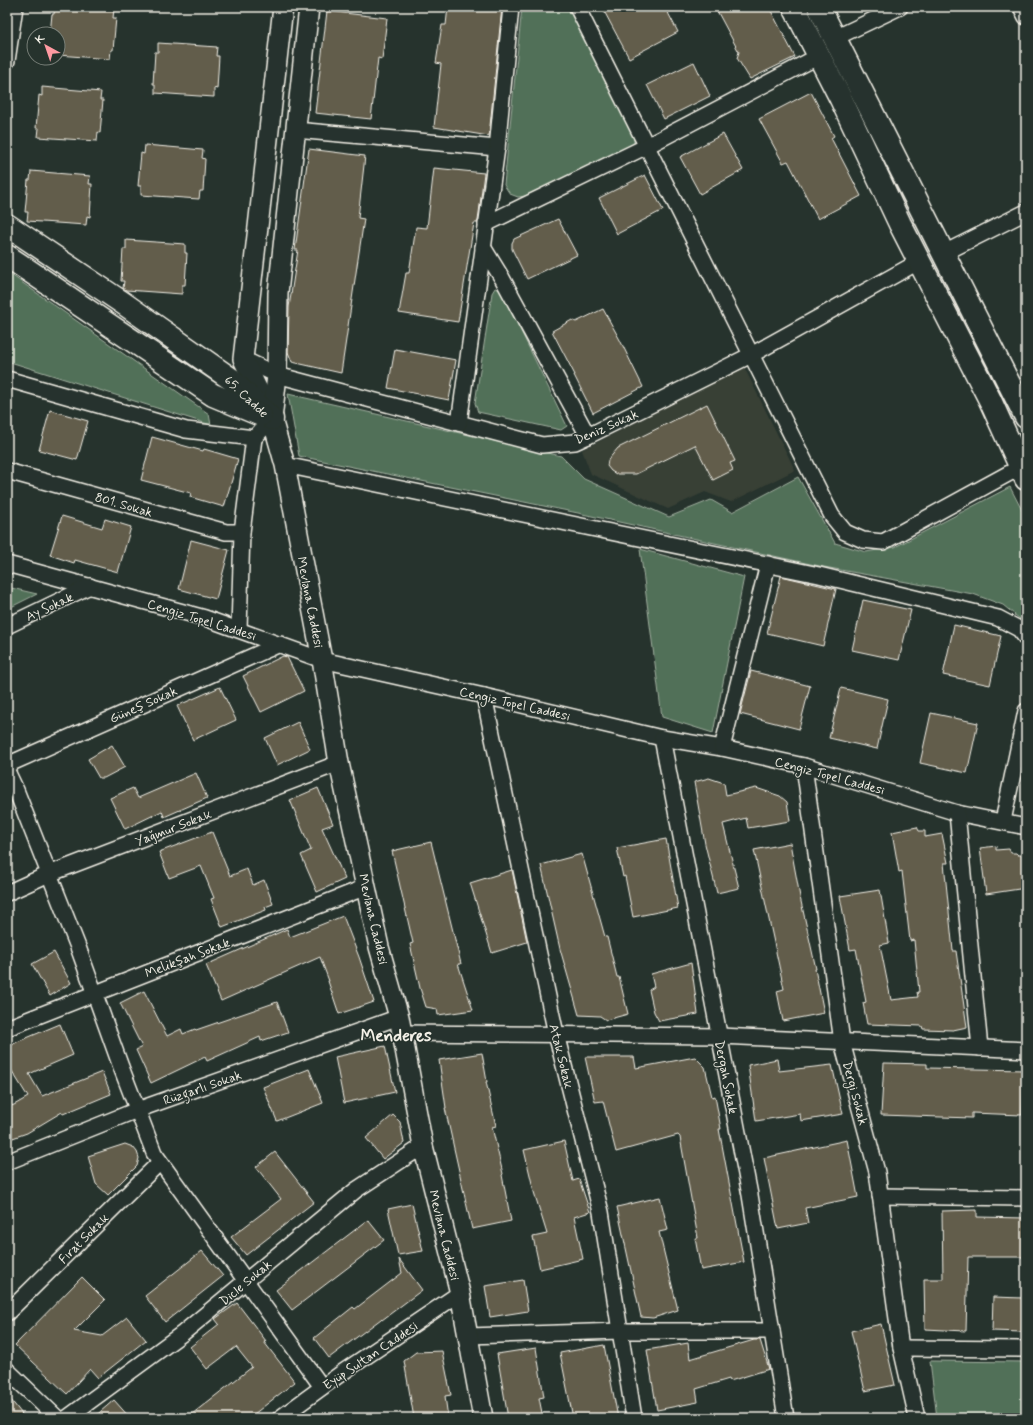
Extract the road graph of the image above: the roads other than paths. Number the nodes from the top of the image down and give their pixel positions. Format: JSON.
{"nodes":[{"id":1,"x":15,"y":7,"type":"edge"},
{"id":2,"x":283,"y":7,"type":"edge"},
{"id":3,"x":309,"y":7,"type":"edge"},
{"id":4,"x":511,"y":7,"type":"edge"},
{"id":5,"x":577,"y":7,"type":"edge"},
{"id":6,"x":794,"y":7,"type":"edge"},
{"id":7,"x":820,"y":7,"type":"edge"},
{"id":8,"x":900,"y":7,"type":"edge"},
{"id":9,"x":1021,"y":7,"type":"edge"},
{"id":10,"x":1026,"y":17,"type":"edge"},
{"id":11,"x":835,"y":38,"type":"junction"},
{"id":12,"x":819,"y":56,"type":"junction"},
{"id":13,"x":7,"y":61,"type":"edge"},
{"id":14,"x":296,"y":130,"type":"junction"},
{"id":15,"x":647,"y":146,"type":"junction"},
{"id":16,"x":497,"y":148,"type":"junction"},
{"id":17,"x":1026,"y":212,"type":"edge"},
{"id":18,"x":486,"y":224,"type":"junction"},
{"id":19,"x":7,"y":225,"type":"edge"},
{"id":20,"x":483,"y":247,"type":"junction"},
{"id":21,"x":944,"y":253,"type":"junction"},
{"id":22,"x":7,"y":256,"type":"edge"},
{"id":23,"x":920,"y":261,"type":"junction"},
{"id":24,"x":751,"y":355,"type":"junction"},
{"id":25,"x":243,"y":359,"type":"junction"},
{"id":26,"x":277,"y":375,"type":"junction"},
{"id":27,"x":7,"y":378,"type":"edge"},
{"id":28,"x":1026,"y":417,"type":"edge"},
{"id":29,"x":272,"y":419,"type":"junction"},
{"id":30,"x":1026,"y":421,"type":"edge"},
{"id":31,"x":459,"y":423,"type":"junction"},
{"id":32,"x":1003,"y":430,"type":"junction"},
{"id":33,"x":588,"y":436,"type":"junction"},
{"id":34,"x":254,"y":438,"type":"junction"},
{"id":35,"x":285,"y":465,"type":"junction"},
{"id":36,"x":1024,"y":470,"type":"edge"},
{"id":37,"x":7,"y":471,"type":"edge"},
{"id":38,"x":242,"y":532,"type":"junction"},
{"id":39,"x":7,"y":564,"type":"edge"},
{"id":40,"x":768,"y":564,"type":"junction"},
{"id":41,"x":90,"y":586,"type":"junction"},
{"id":42,"x":7,"y":626,"type":"edge"},
{"id":43,"x":239,"y":629,"type":"junction"},
{"id":44,"x":1026,"y":638,"type":"edge"},
{"id":45,"x":280,"y":644,"type":"junction"},
{"id":46,"x":322,"y":660,"type":"junction"},
{"id":47,"x":484,"y":696,"type":"junction"},
{"id":48,"x":1026,"y":711,"type":"edge"},
{"id":49,"x":662,"y":738,"type":"junction"},
{"id":50,"x":722,"y":748,"type":"junction"},
{"id":51,"x":339,"y":763,"type":"junction"},
{"id":52,"x":7,"y":765,"type":"edge"},
{"id":53,"x":804,"y":766,"type":"junction"},
{"id":54,"x":7,"y":771,"type":"edge"},
{"id":55,"x":957,"y":813,"type":"junction"},
{"id":56,"x":1003,"y":822,"type":"junction"},
{"id":57,"x":1026,"y":827,"type":"edge"},
{"id":58,"x":49,"y":874,"type":"junction"},
{"id":59,"x":366,"y":887,"type":"junction"},
{"id":60,"x":7,"y":892,"type":"edge"},
{"id":61,"x":94,"y":993,"type":"junction"},
{"id":62,"x":400,"y":1025,"type":"junction"},
{"id":63,"x":7,"y":1028,"type":"edge"},
{"id":64,"x":556,"y":1034,"type":"junction"},
{"id":65,"x":720,"y":1036,"type":"junction"},
{"id":66,"x":842,"y":1042,"type":"junction"},
{"id":67,"x":980,"y":1048,"type":"junction"},
{"id":68,"x":1026,"y":1050,"type":"edge"},
{"id":69,"x":137,"y":1110,"type":"junction"},
{"id":70,"x":422,"y":1146,"type":"junction"},
{"id":71,"x":7,"y":1162,"type":"edge"},
{"id":72,"x":160,"y":1162,"type":"junction"},
{"id":73,"x":880,"y":1196,"type":"junction"},
{"id":74,"x":1026,"y":1198,"type":"edge"},
{"id":75,"x":245,"y":1281,"type":"junction"},
{"id":76,"x":460,"y":1293,"type":"junction"},
{"id":77,"x":7,"y":1313,"type":"edge"},
{"id":78,"x":621,"y":1331,"type":"junction"},
{"id":79,"x":772,"y":1331,"type":"junction"},
{"id":80,"x":468,"y":1336,"type":"junction"},
{"id":81,"x":901,"y":1348,"type":"junction"},
{"id":82,"x":1026,"y":1349,"type":"edge"},
{"id":83,"x":7,"y":1370,"type":"edge"},
{"id":84,"x":322,"y":1388,"type":"junction"},
{"id":85,"x":57,"y":1418,"type":"edge"},
{"id":86,"x":67,"y":1418,"type":"edge"},
{"id":87,"x":280,"y":1418,"type":"edge"},
{"id":88,"x":484,"y":1418,"type":"edge"},
{"id":89,"x":634,"y":1418,"type":"edge"},
{"id":90,"x":786,"y":1418,"type":"edge"},
{"id":91,"x":917,"y":1418,"type":"edge"}],
"edges":[{"from":1,"to":13,"type":"street"},
{"from":2,"to":25,"type":"street"},
{"from":3,"to":14,"type":"street"},
{"from":4,"to":16,"type":"street"},
{"from":5,"to":15,"type":"street"},
{"from":6,"to":12,"type":"main road"},
{"from":7,"to":11,"type":"main road"},
{"from":8,"to":11,"type":"street"},
{"from":9,"to":10,"type":"street"},
{"from":11,"to":21,"type":"main road"},
{"from":12,"to":15,"type":"street"},
{"from":12,"to":23,"type":"main road"},
{"from":14,"to":16,"type":"street"},
{"from":14,"to":26,"type":"street"},
{"from":15,"to":18,"type":"street"},
{"from":15,"to":24,"type":"street"},
{"from":16,"to":18,"type":"street"},
{"from":17,"to":21,"type":"street"},
{"from":18,"to":20,"type":"street"},
{"from":19,"to":29,"type":"main road","name":"65. Cadde"},
{"from":20,"to":31,"type":"street"},
{"from":20,"to":33,"type":"street"},
{"from":21,"to":28,"type":"main road"},
{"from":22,"to":29,"type":"main road","name":"65. Cadde"},
{"from":23,"to":24,"type":"street","name":"Deniz Sokak"},
{"from":23,"to":32,"type":"main road"},
{"from":24,"to":33,"type":"street","name":"Deniz Sokak"},
{"from":24,"to":36,"type":"street"},
{"from":25,"to":26,"type":"street","name":"Deniz Sokak"},
{"from":25,"to":29,"type":"street"},
{"from":26,"to":29,"type":"street"},
{"from":26,"to":31,"type":"street","name":"Deniz Sokak"},
{"from":27,"to":34,"type":"street"},
{"from":29,"to":34,"type":"street"},
{"from":29,"to":35,"type":"street","name":"Mevlana Caddesi"},
{"from":30,"to":32,"type":"street"},
{"from":31,"to":33,"type":"street","name":"Deniz Sokak"},
{"from":32,"to":36,"type":"main road"},
{"from":34,"to":38,"type":"street"},
{"from":35,"to":40,"type":"street"},
{"from":35,"to":46,"type":"street","name":"Mevlana Caddesi"},
{"from":37,"to":38,"type":"street","name":"801. Sokak"},
{"from":38,"to":43,"type":"street"},
{"from":39,"to":41,"type":"street","name":"Cengiz Topel Caddesi"},
{"from":40,"to":44,"type":"street"},
{"from":40,"to":50,"type":"street"},
{"from":41,"to":42,"type":"street","name":"Ay Sokak"},
{"from":41,"to":43,"type":"street","name":"Cengiz Topel Caddesi"},
{"from":43,"to":45,"type":"street","name":"Cengiz Topel Caddesi"},
{"from":45,"to":46,"type":"street","name":"Cengiz Topel Caddesi"},
{"from":45,"to":52,"type":"street","name":"Güneş Sokak"},
{"from":46,"to":47,"type":"street","name":"Cengiz Topel Caddesi"},
{"from":46,"to":51,"type":"street","name":"Mevlana Caddesi"},
{"from":47,"to":49,"type":"street","name":"Cengiz Topel Caddesi"},
{"from":47,"to":64,"type":"street","name":"Atak Sokak"},
{"from":48,"to":56,"type":"street"},
{"from":49,"to":50,"type":"street","name":"Cengiz Topel Caddesi"},
{"from":49,"to":65,"type":"street","name":"Dergah Sokak"},
{"from":50,"to":53,"type":"street","name":"Cengiz Topel Caddesi"},
{"from":51,"to":58,"type":"street","name":"Yağmur Sokak"},
{"from":51,"to":59,"type":"street","name":"Mevlana Caddesi"},
{"from":53,"to":55,"type":"street","name":"Cengiz Topel Caddesi"},
{"from":53,"to":66,"type":"street","name":"Dergi Sokak"},
{"from":54,"to":58,"type":"street"},
{"from":55,"to":56,"type":"street","name":"Cengiz Topel Caddesi"},
{"from":55,"to":67,"type":"street"},
{"from":56,"to":57,"type":"street","name":"Cengiz Topel Caddesi"},
{"from":58,"to":60,"type":"street","name":"Yağmur Sokak"},
{"from":58,"to":61,"type":"street"},
{"from":59,"to":61,"type":"street","name":"Melikşah Sokak"},
{"from":59,"to":62,"type":"street","name":"Mevlana Caddesi"},
{"from":61,"to":63,"type":"street","name":"Melikşah Sokak"},
{"from":61,"to":69,"type":"street"},
{"from":62,"to":64,"type":"street","name":"Rüzgarlı Sokak"},
{"from":62,"to":69,"type":"street","name":"Rüzgarlı Sokak"},
{"from":62,"to":70,"type":"street","name":"Mevlana Caddesi"},
{"from":64,"to":65,"type":"street","name":"Rüzgarlı Sokak"},
{"from":64,"to":78,"type":"street","name":"Atak Sokak"},
{"from":65,"to":66,"type":"street","name":"Rüzgarlı Sokak"},
{"from":65,"to":79,"type":"street","name":"Dergah Sokak"},
{"from":66,"to":67,"type":"street","name":"Rüzgarlı Sokak"},
{"from":66,"to":73,"type":"street","name":"Dergi Sokak"},
{"from":67,"to":68,"type":"street","name":"Rüzgarlı Sokak"},
{"from":69,"to":71,"type":"street","name":"Rüzgarlı Sokak"},
{"from":69,"to":72,"type":"street"},
{"from":70,"to":75,"type":"street","name":"Dicle Sokak"},
{"from":70,"to":76,"type":"street","name":"Mevlana Caddesi"},
{"from":72,"to":75,"type":"street"},
{"from":72,"to":77,"type":"street","name":"Fırat Sokak"},
{"from":73,"to":74,"type":"street"},
{"from":73,"to":81,"type":"street","name":"Dergi Sokak"},
{"from":75,"to":84,"type":"street"},
{"from":75,"to":86,"type":"street","name":"Dicle Sokak"},
{"from":76,"to":80,"type":"street","name":"Mevlana Caddesi"},
{"from":76,"to":84,"type":"street","name":"Eyüp Sultan Caddesi"},
{"from":78,"to":79,"type":"street"},
{"from":78,"to":80,"type":"street"},
{"from":78,"to":89,"type":"street","name":"Atak Sokak"},
{"from":79,"to":90,"type":"street","name":"Dergah Sokak"},
{"from":80,"to":88,"type":"street","name":"Mevlana Caddesi"},
{"from":81,"to":82,"type":"street"},
{"from":81,"to":91,"type":"street","name":"Dergi Sokak"},
{"from":83,"to":85,"type":"street"},
{"from":84,"to":87,"type":"street","name":"Eyüp Sultan Caddesi"}]}
